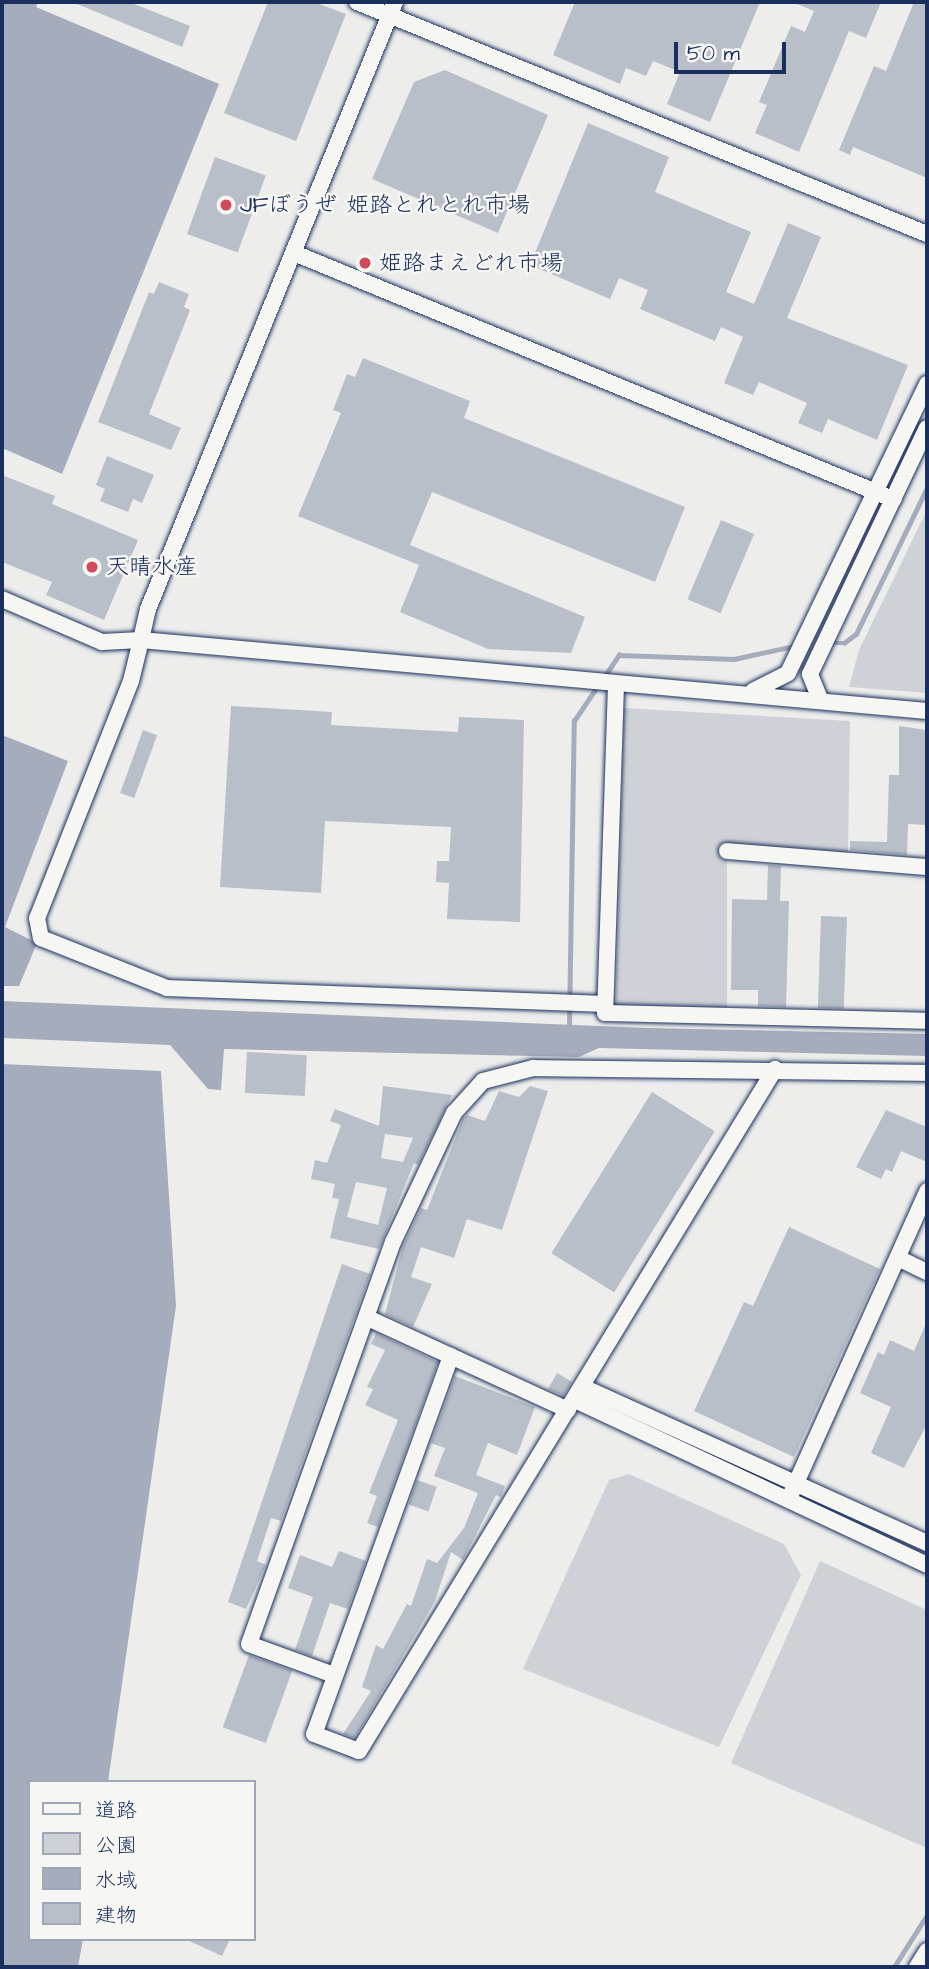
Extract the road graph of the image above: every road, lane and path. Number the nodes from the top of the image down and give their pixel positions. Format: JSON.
{"nodes":[{"id":1,"x":357,"y":2,"type":"edge"},
{"id":2,"x":392,"y":8,"type":"edge"},
{"id":3,"x":927,"y":234,"type":"edge"},
{"id":4,"x":294,"y":253,"type":"junction"},
{"id":5,"x":927,"y":384,"type":"edge"},
{"id":6,"x":927,"y":428,"type":"edge"},
{"id":7,"x":875,"y":491,"type":"junction"},
{"id":8,"x":893,"y":499,"type":"junction"},
{"id":9,"x":2,"y":599,"type":"edge"},
{"id":10,"x":141,"y":640,"type":"junction"},
{"id":11,"x":788,"y":673,"type":"junction"},
{"id":12,"x":616,"y":685,"type":"junction"},
{"id":13,"x":744,"y":694,"type":"junction"},
{"id":14,"x":794,"y":697,"type":"junction"},
{"id":15,"x":820,"y":699,"type":"junction"},
{"id":16,"x":927,"y":711,"type":"edge"},
{"id":17,"x":727,"y":850,"type":"dead end"},
{"id":18,"x":927,"y":867,"type":"edge"},
{"id":19,"x":605,"y":1004,"type":"junction"},
{"id":20,"x":927,"y":1021,"type":"edge"},
{"id":21,"x":775,"y":1069,"type":"junction"},
{"id":22,"x":927,"y":1073,"type":"edge"},
{"id":23,"x":927,"y":1191,"type":"edge"},
{"id":24,"x":898,"y":1258,"type":"junction"},
{"id":25,"x":927,"y":1272,"type":"edge"},
{"id":26,"x":368,"y":1318,"type":"junction"},
{"id":27,"x":451,"y":1356,"type":"junction"},
{"id":28,"x":575,"y":1399,"type":"junction"},
{"id":29,"x":797,"y":1483,"type":"junction"},
{"id":30,"x":788,"y":1501,"type":"junction"},
{"id":31,"x":927,"y":1543,"type":"edge"},
{"id":32,"x":927,"y":1564,"type":"edge"},
{"id":33,"x":334,"y":1675,"type":"junction"},
{"id":34,"x":927,"y":1951,"type":"edge"},
{"id":35,"x":917,"y":1967,"type":"edge"}],
"edges":[{"from":1,"to":2,"type":"street"},
{"from":2,"to":3,"type":"street"},
{"from":2,"to":4,"type":"street"},
{"from":4,"to":7,"type":"street"},
{"from":4,"to":10,"type":"street"},
{"from":5,"to":7,"type":"street"},
{"from":6,"to":8,"type":"street"},
{"from":7,"to":8,"type":"street"},
{"from":7,"to":11,"type":"street"},
{"from":8,"to":15,"type":"street"},
{"from":9,"to":10,"type":"street"},
{"from":10,"to":12,"type":"street"},
{"from":10,"to":19,"type":"street"},
{"from":11,"to":13,"type":"street"},
{"from":11,"to":14,"type":"street"},
{"from":12,"to":13,"type":"street"},
{"from":12,"to":19,"type":"street"},
{"from":13,"to":14,"type":"street"},
{"from":14,"to":15,"type":"street"},
{"from":15,"to":16,"type":"street"},
{"from":17,"to":18,"type":"street"},
{"from":19,"to":20,"type":"street"},
{"from":21,"to":22,"type":"street"},
{"from":21,"to":26,"type":"street"},
{"from":21,"to":28,"type":"street"},
{"from":23,"to":24,"type":"street"},
{"from":24,"to":25,"type":"street"},
{"from":24,"to":29,"type":"street"},
{"from":26,"to":27,"type":"street"},
{"from":26,"to":33,"type":"street"},
{"from":27,"to":28,"type":"street"},
{"from":27,"to":33,"type":"street"},
{"from":28,"to":29,"type":"street"},
{"from":28,"to":30,"type":"street"},
{"from":28,"to":33,"type":"street"},
{"from":29,"to":30,"type":"street"},
{"from":29,"to":31,"type":"street"},
{"from":30,"to":32,"type":"street"},
{"from":34,"to":35,"type":"street"}]}
